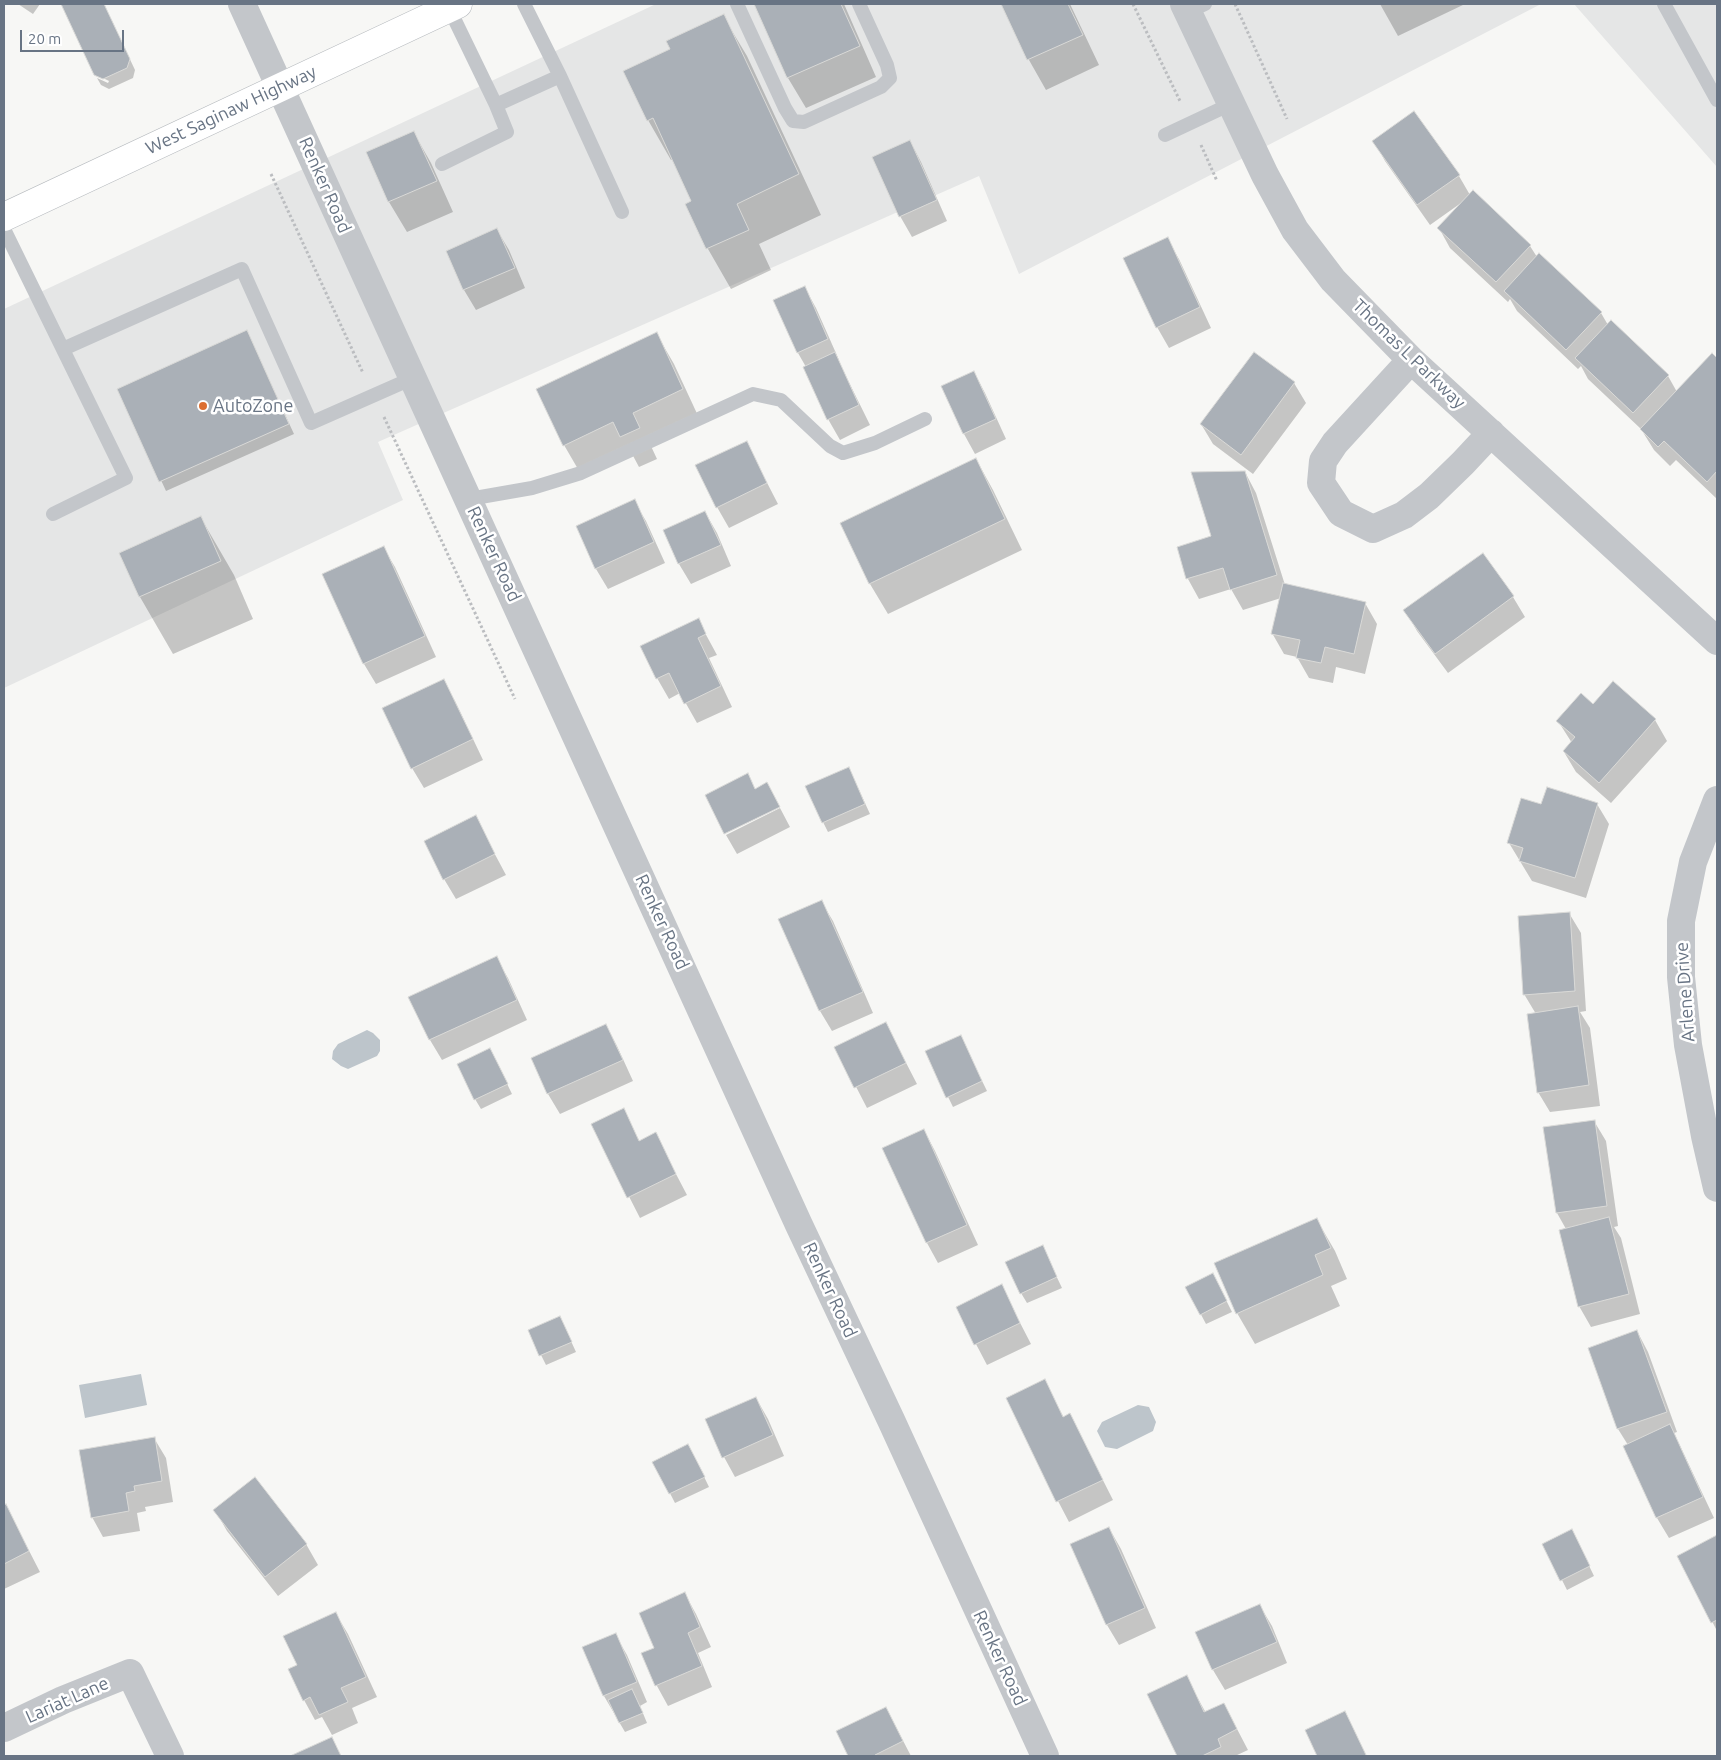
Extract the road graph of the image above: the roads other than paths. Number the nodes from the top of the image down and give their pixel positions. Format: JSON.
{"nodes":[{"id":1,"x":242,"y":4,"type":"edge"},
{"id":2,"x":524,"y":4,"type":"edge"},
{"id":3,"x":738,"y":4,"type":"edge"},
{"id":4,"x":859,"y":4,"type":"edge"},
{"id":5,"x":1664,"y":4,"type":"edge"},
{"id":6,"x":453,"y":6,"type":"edge"},
{"id":7,"x":1192,"y":7,"type":"edge"},
{"id":8,"x":560,"y":76,"type":"junction"},
{"id":9,"x":281,"y":87,"type":"junction"},
{"id":10,"x":1717,"y":100,"type":"edge"},
{"id":11,"x":1231,"y":104,"type":"junction"},
{"id":12,"x":496,"y":106,"type":"junction"},
{"id":13,"x":1165,"y":135,"type":"dead end"},
{"id":14,"x":442,"y":164,"type":"dead end"},
{"id":15,"x":622,"y":212,"type":"dead end"},
{"id":16,"x":4,"y":217,"type":"edge"},
{"id":17,"x":4,"y":229,"type":"edge"},
{"id":18,"x":63,"y":349,"type":"junction"},
{"id":19,"x":1411,"y":360,"type":"junction"},
{"id":20,"x":413,"y":378,"type":"junction"},
{"id":21,"x":925,"y":418,"type":"dead end"},
{"id":22,"x":1491,"y":433,"type":"junction"},
{"id":23,"x":469,"y":499,"type":"junction"},
{"id":24,"x":53,"y":514,"type":"dead end"},
{"id":25,"x":1717,"y":641,"type":"edge"},
{"id":26,"x":1717,"y":800,"type":"edge"},
{"id":27,"x":1717,"y":1188,"type":"edge"},
{"id":28,"x":4,"y":1728,"type":"edge"},
{"id":29,"x":170,"y":1756,"type":"edge"},
{"id":30,"x":1045,"y":1756,"type":"edge"}],
"edges":[{"from":1,"to":9,"type":"street","name":"Renker Road"},
{"from":2,"to":8,"type":"lane"},
{"from":3,"to":4,"type":"lane"},
{"from":5,"to":10,"type":"lane"},
{"from":6,"to":9,"type":"main road","name":"West Saginaw Highway"},
{"from":6,"to":12,"type":"lane"},
{"from":7,"to":11,"type":"street","name":"Thomas L Parkway"},
{"from":8,"to":12,"type":"lane"},
{"from":8,"to":15,"type":"lane"},
{"from":9,"to":16,"type":"main road","name":"West Saginaw Highway"},
{"from":9,"to":20,"type":"street","name":"Renker Road"},
{"from":11,"to":13,"type":"lane"},
{"from":11,"to":19,"type":"street","name":"Thomas L Parkway"},
{"from":12,"to":14,"type":"lane"},
{"from":17,"to":18,"type":"lane"},
{"from":18,"to":20,"type":"lane"},
{"from":18,"to":24,"type":"lane"},
{"from":19,"to":22,"type":"street","name":"Thomas L Parkway"},
{"from":19,"to":22,"type":"street"},
{"from":20,"to":23,"type":"street","name":"Renker Road"},
{"from":21,"to":23,"type":"lane"},
{"from":22,"to":25,"type":"street","name":"Thomas L Parkway"},
{"from":23,"to":30,"type":"street","name":"Renker Road"},
{"from":26,"to":27,"type":"street","name":"Arlene Drive"},
{"from":28,"to":29,"type":"street","name":"Lariat Lane"}]}
